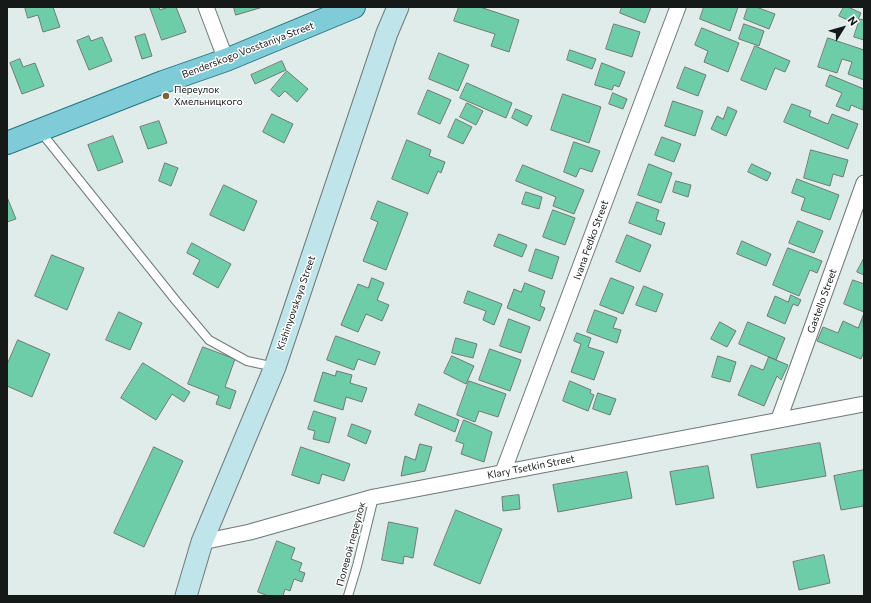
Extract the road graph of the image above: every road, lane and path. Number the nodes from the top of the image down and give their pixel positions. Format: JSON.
{"nodes":[{"id":1,"x":206,"y":7,"type":"edge"},
{"id":2,"x":354,"y":7,"type":"edge"},
{"id":3,"x":398,"y":7,"type":"edge"},
{"id":4,"x":678,"y":7,"type":"edge"},
{"id":5,"x":226,"y":60,"type":"junction"},
{"id":6,"x":39,"y":131,"type":"junction"},
{"id":7,"x":7,"y":143,"type":"edge"},
{"id":8,"x":864,"y":183,"type":"edge"},
{"id":9,"x":274,"y":367,"type":"junction"},
{"id":10,"x":864,"y":404,"type":"edge"},
{"id":11,"x":779,"y":419,"type":"junction"},
{"id":12,"x":503,"y":472,"type":"junction"},
{"id":13,"x":374,"y":497,"type":"junction"},
{"id":14,"x":202,"y":542,"type":"junction"},
{"id":15,"x":186,"y":596,"type":"edge"},
{"id":16,"x":348,"y":596,"type":"edge"}],
"edges":[{"from":1,"to":5,"type":"street"},
{"from":2,"to":5,"type":"main road","name":"Benderskogo Vosstaniya Street"},
{"from":3,"to":9,"type":"street","name":"Kishinyovskaya Street"},
{"from":4,"to":12,"type":"street","name":"Ivana Fedko Street"},
{"from":5,"to":6,"type":"main road","name":"Benderskogo Vosstaniya Street"},
{"from":6,"to":7,"type":"main road","name":"Benderskogo Vosstaniya Street"},
{"from":6,"to":9,"type":"lane"},
{"from":8,"to":11,"type":"street","name":"Gastello Street"},
{"from":9,"to":14,"type":"street","name":"Kishinyovskaya Street"},
{"from":10,"to":11,"type":"street","name":"Klary Tsetkin Street"},
{"from":11,"to":12,"type":"street","name":"Klary Tsetkin Street"},
{"from":12,"to":13,"type":"street","name":"Klary Tsetkin Street"},
{"from":13,"to":14,"type":"street","name":"Klary Tsetkin Street"},
{"from":13,"to":16,"type":"lane","name":"Полевой переулок"},
{"from":14,"to":15,"type":"street","name":"Kishinyovskaya Street"}]}
